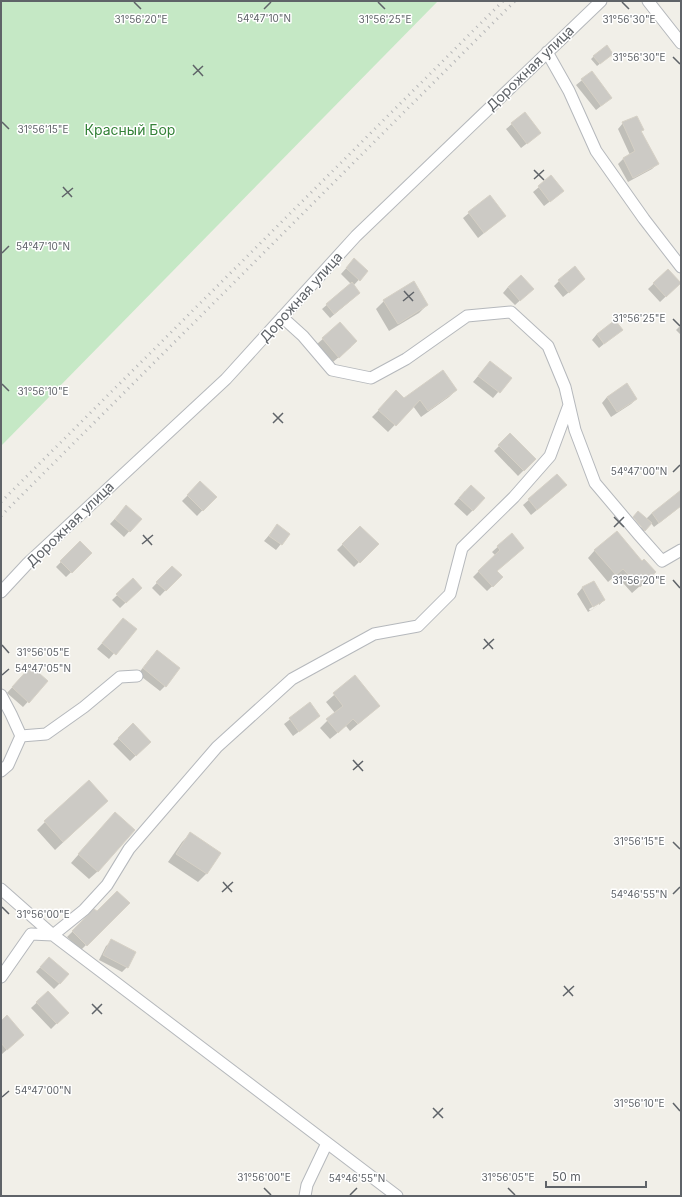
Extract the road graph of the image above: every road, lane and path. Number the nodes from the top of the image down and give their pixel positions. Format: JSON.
{"nodes":[{"id":1,"x":601,"y":1,"type":"edge"},
{"id":2,"x":648,"y":1,"type":"edge"},
{"id":3,"x":681,"y":43,"type":"edge"},
{"id":4,"x":547,"y":52,"type":"junction"},
{"id":5,"x":681,"y":267,"type":"edge"},
{"id":6,"x":282,"y":317,"type":"junction"},
{"id":7,"x":569,"y":405,"type":"junction"},
{"id":8,"x":681,"y":550,"type":"edge"},
{"id":9,"x":1,"y":592,"type":"edge"},
{"id":10,"x":137,"y":676,"type":"dead end"},
{"id":11,"x":1,"y":695,"type":"edge"},
{"id":12,"x":21,"y":736,"type":"junction"},
{"id":13,"x":1,"y":770,"type":"edge"},
{"id":14,"x":1,"y":889,"type":"edge"},
{"id":15,"x":53,"y":935,"type":"junction"},
{"id":16,"x":1,"y":977,"type":"edge"},
{"id":17,"x":327,"y":1143,"type":"junction"},
{"id":18,"x":305,"y":1196,"type":"edge"},
{"id":19,"x":397,"y":1196,"type":"edge"}],
"edges":[{"from":1,"to":4,"type":"street","name":"Дорожная улица"},
{"from":2,"to":3,"type":"street"},
{"from":4,"to":5,"type":"street"},
{"from":4,"to":6,"type":"street","name":"Дорожная улица"},
{"from":6,"to":7,"type":"street"},
{"from":6,"to":9,"type":"street","name":"Дорожная улица"},
{"from":7,"to":8,"type":"street"},
{"from":7,"to":15,"type":"street"},
{"from":10,"to":12,"type":"street"},
{"from":11,"to":12,"type":"street"},
{"from":12,"to":13,"type":"street"},
{"from":14,"to":15,"type":"street"},
{"from":15,"to":16,"type":"street"},
{"from":15,"to":17,"type":"street"},
{"from":17,"to":18,"type":"street"},
{"from":17,"to":19,"type":"street"}]}
